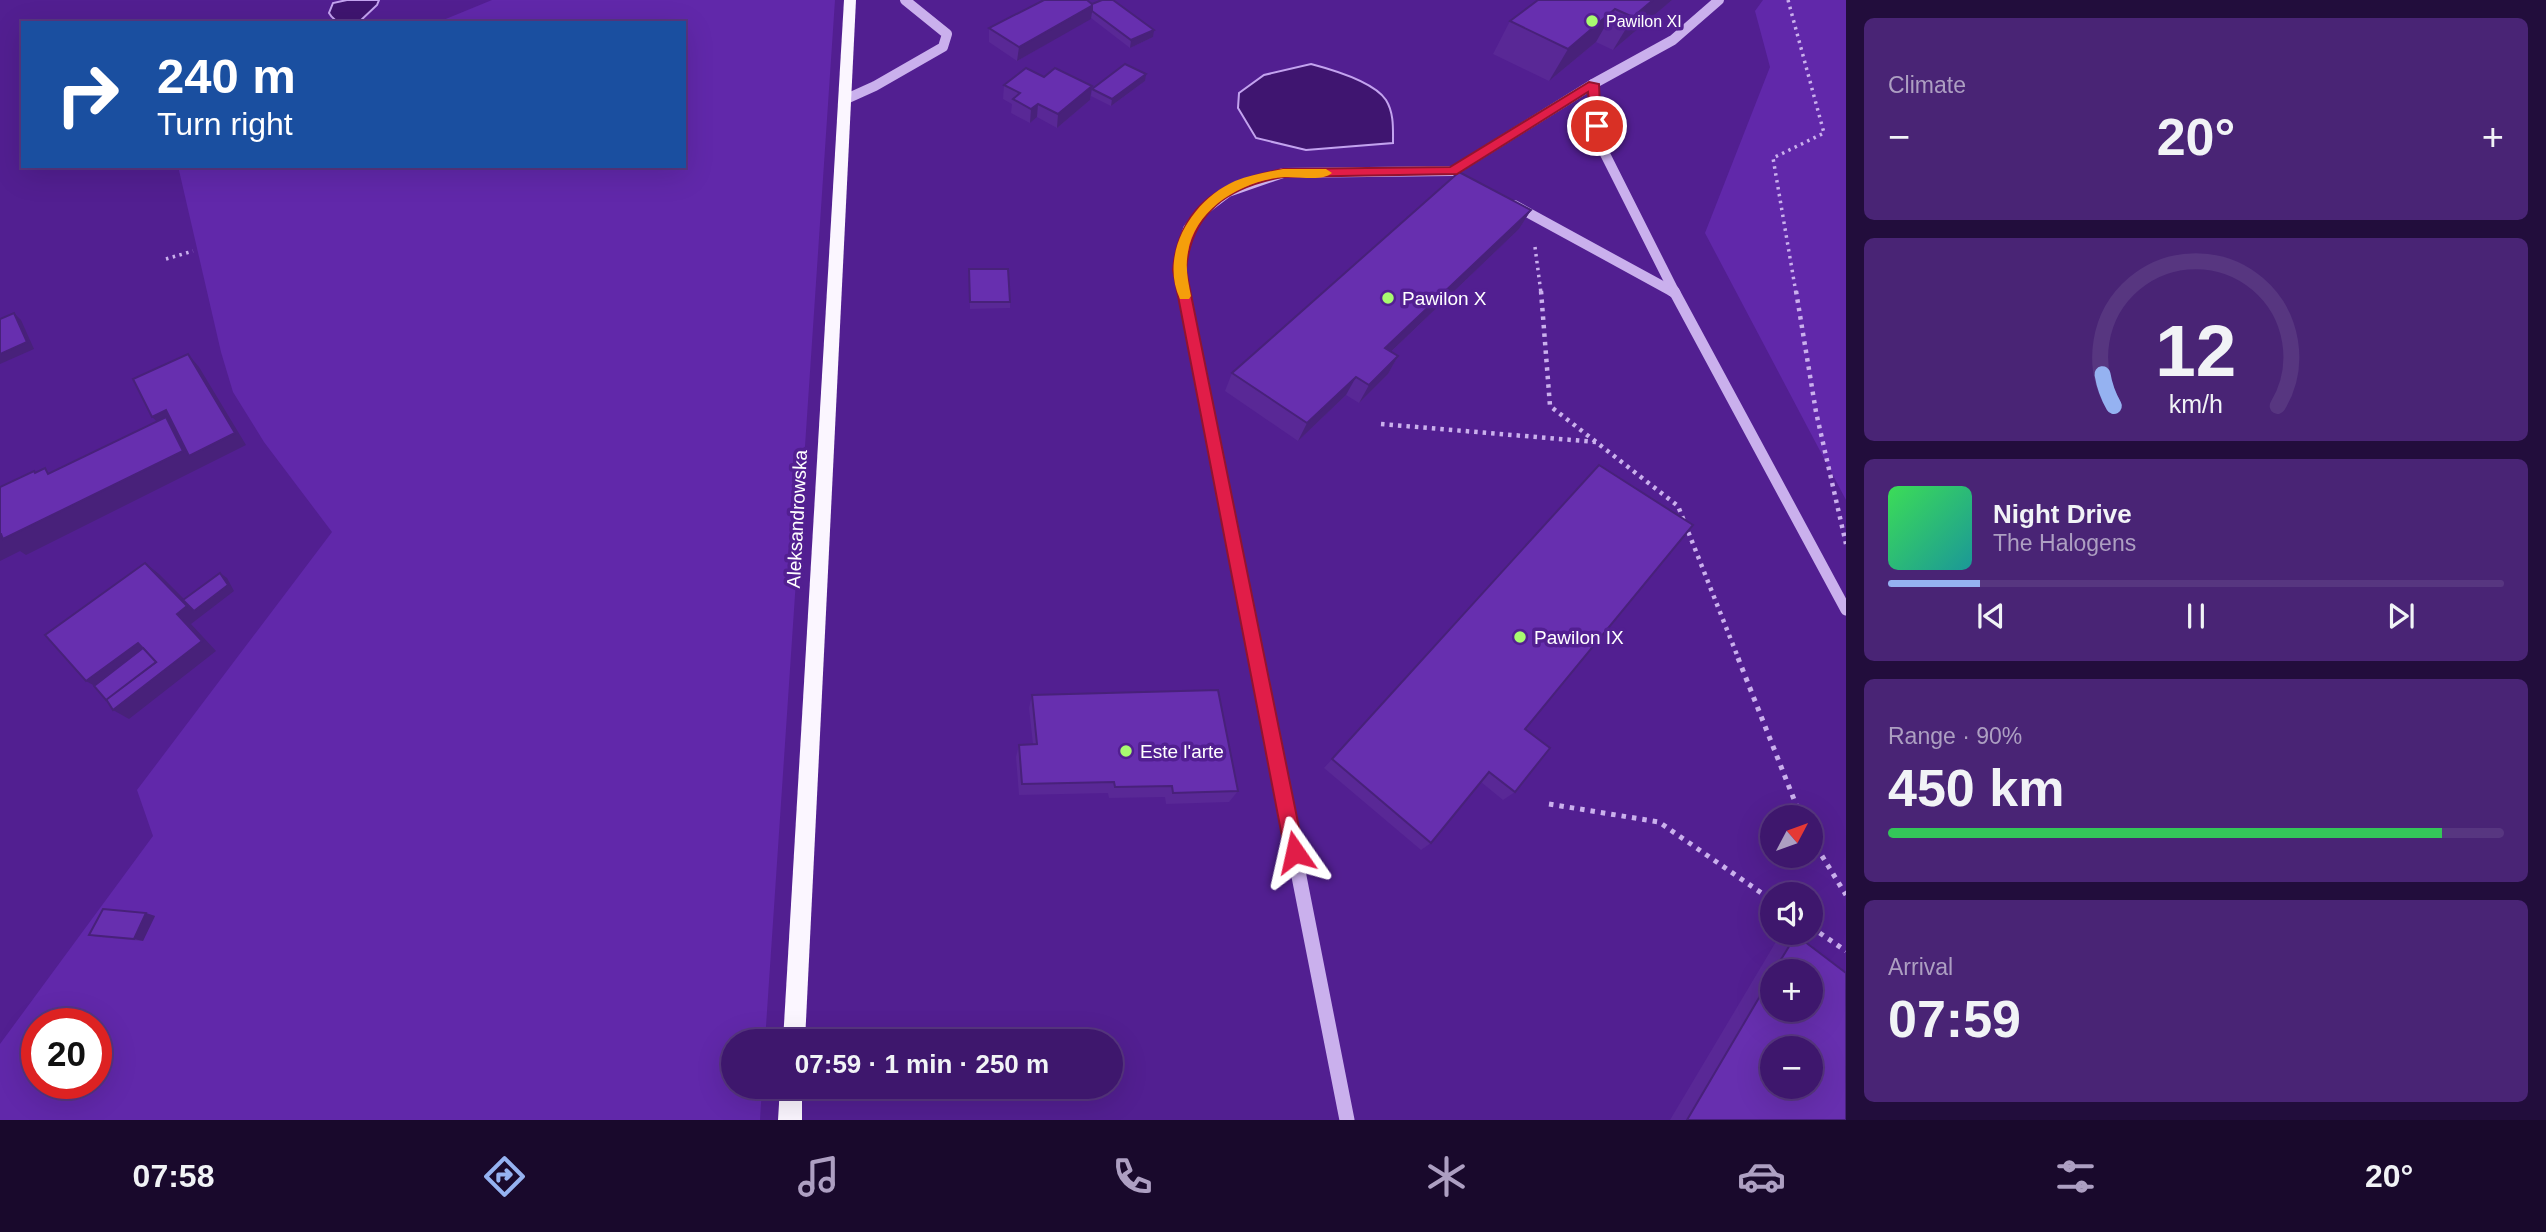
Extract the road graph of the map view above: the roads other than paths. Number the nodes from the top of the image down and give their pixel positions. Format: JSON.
{"nodes":[{"id":1,"x":850,"y":0,"type":"edge"},
{"id":2,"x":905,"y":0,"type":"edge"},
{"id":3,"x":1719,"y":0,"type":"edge"},
{"id":4,"x":1593,"y":84,"type":"junction"},
{"id":5,"x":844,"y":100,"type":"junction"},
{"id":6,"x":1453,"y":171,"type":"junction"},
{"id":7,"x":1465,"y":177,"type":"edge"},
{"id":8,"x":1500,"y":197,"type":"edge"},
{"id":9,"x":1675,"y":293,"type":"junction"},
{"id":10,"x":1846,"y":610,"type":"edge"},
{"id":11,"x":795,"y":1029,"type":"edge"},
{"id":12,"x":791,"y":1099,"type":"edge"},
{"id":13,"x":790,"y":1120,"type":"edge"},
{"id":14,"x":1347,"y":1120,"type":"edge"}],
"edges":[{"from":1,"to":5,"type":"main road","name":"Aleksandrowska"},
{"from":2,"to":5,"type":"lane"},
{"from":3,"to":4,"type":"lane"},
{"from":4,"to":6,"type":"lane"},
{"from":4,"to":9,"type":"lane"},
{"from":5,"to":11,"type":"main road","name":"Aleksandrowska"},
{"from":6,"to":7,"type":"lane"},
{"from":6,"to":14,"type":"lane"},
{"from":8,"to":9,"type":"lane"},
{"from":9,"to":10,"type":"lane"},
{"from":12,"to":13,"type":"main road"}]}
